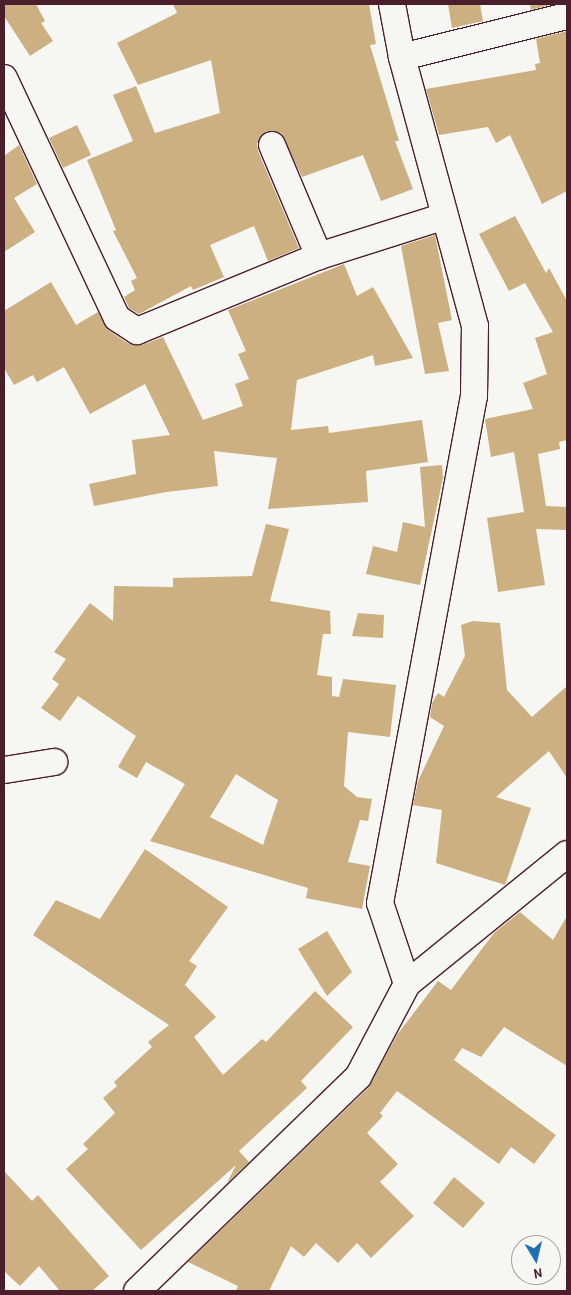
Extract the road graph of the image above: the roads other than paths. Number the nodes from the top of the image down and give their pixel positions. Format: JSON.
{"nodes":[{"id":1,"x":392,"y":4,"type":"edge"},
{"id":2,"x":567,"y":16,"type":"edge"},
{"id":3,"x":402,"y":57,"type":"junction"},
{"id":4,"x":4,"y":78,"type":"edge"},
{"id":5,"x":272,"y":145,"type":"dead end"},
{"id":6,"x":445,"y":216,"type":"junction"},
{"id":7,"x":319,"y":256,"type":"junction"},
{"id":8,"x":54,"y":762,"type":"dead end"},
{"id":9,"x":4,"y":770,"type":"edge"},
{"id":10,"x":567,"y":854,"type":"edge"},
{"id":11,"x":407,"y":984,"type":"junction"},
{"id":12,"x":137,"y":1291,"type":"edge"}],
"edges":[{"from":1,"to":3,"type":"street"},
{"from":2,"to":3,"type":"street"},
{"from":3,"to":6,"type":"street"},
{"from":4,"to":7,"type":"street"},
{"from":5,"to":7,"type":"street"},
{"from":6,"to":7,"type":"street"},
{"from":6,"to":11,"type":"street"},
{"from":8,"to":9,"type":"street"},
{"from":10,"to":11,"type":"street"},
{"from":11,"to":12,"type":"street"}]}
